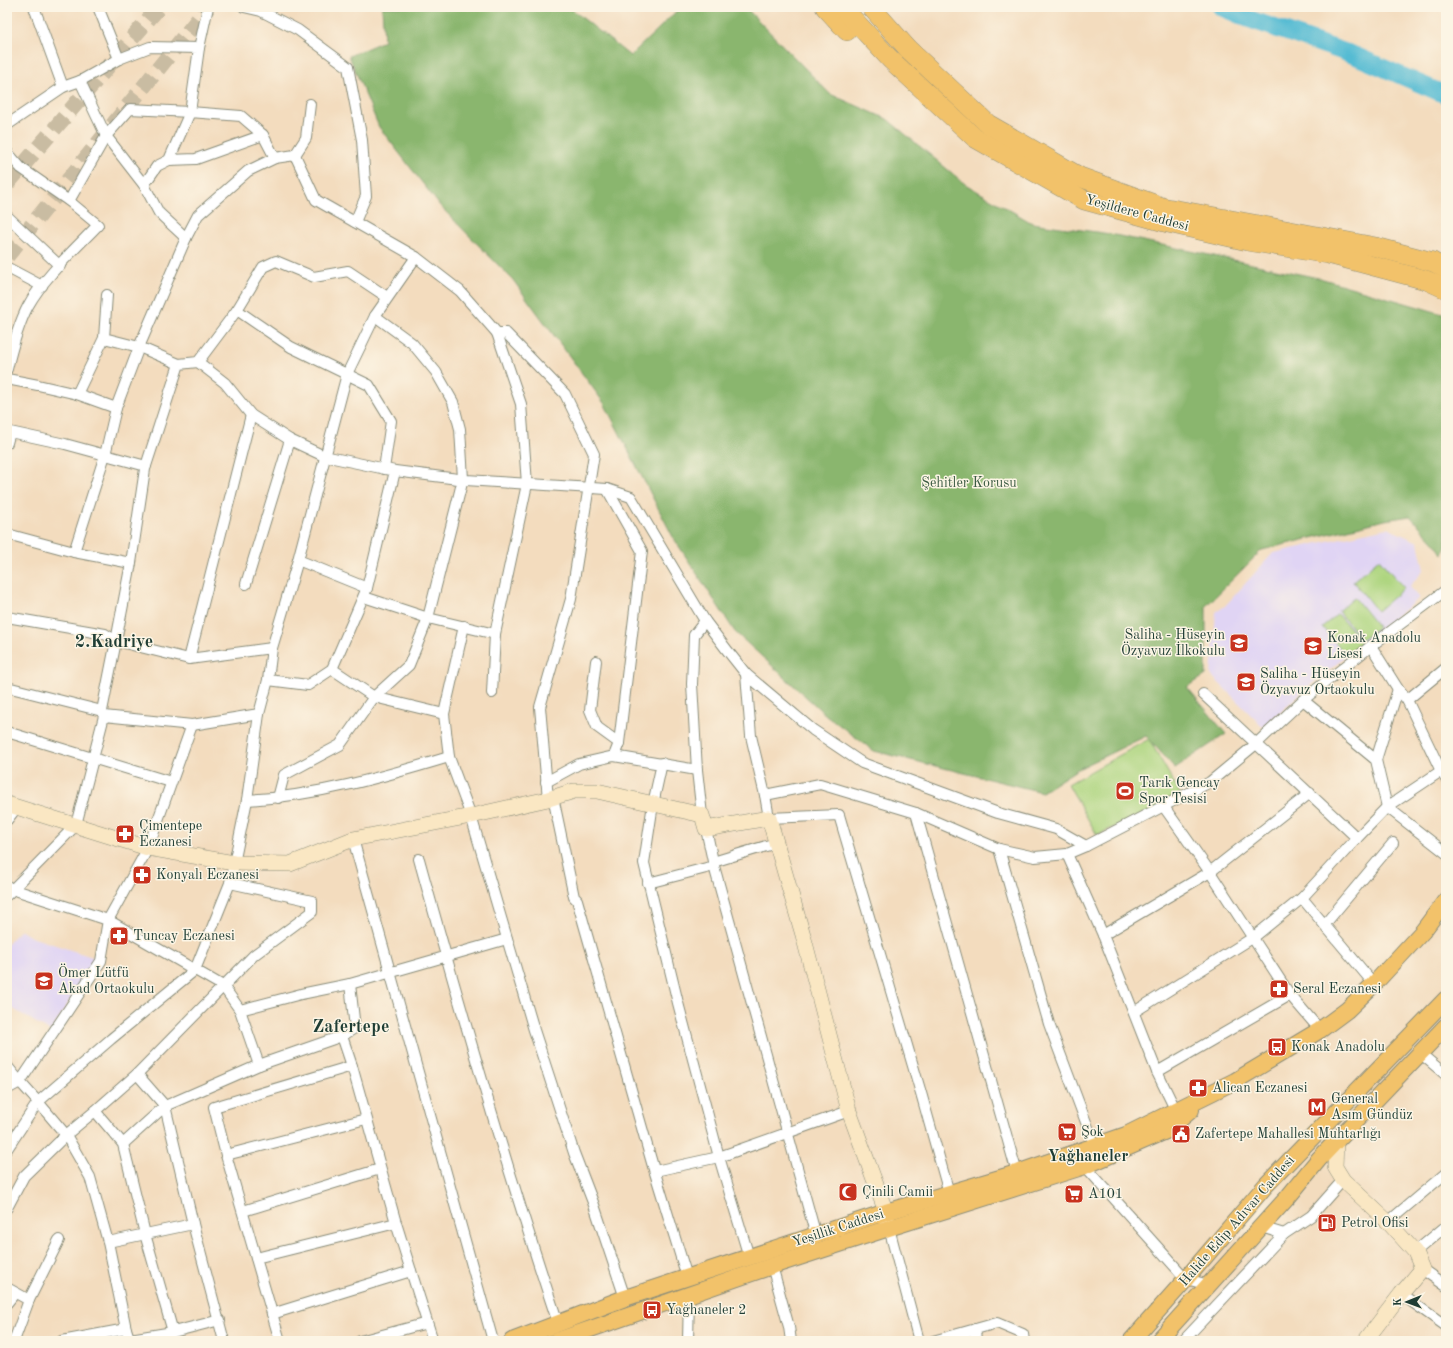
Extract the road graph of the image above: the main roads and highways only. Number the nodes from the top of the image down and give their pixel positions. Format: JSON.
{"nodes":[{"id":1,"x":825,"y":7,"type":"edge"},
{"id":2,"x":842,"y":7,"type":"edge"},
{"id":3,"x":871,"y":7,"type":"edge"},
{"id":4,"x":885,"y":7,"type":"edge"},
{"id":5,"x":908,"y":48,"type":"junction"},
{"id":6,"x":975,"y":138,"type":"junction"},
{"id":7,"x":1446,"y":269,"type":"edge"},
{"id":8,"x":1446,"y":289,"type":"edge"},
{"id":9,"x":1446,"y":900,"type":"edge"},
{"id":10,"x":1446,"y":910,"type":"edge"},
{"id":11,"x":1446,"y":999,"type":"edge"},
{"id":12,"x":1446,"y":1026,"type":"edge"},
{"id":13,"x":1095,"y":1146,"type":"junction"},
{"id":14,"x":1085,"y":1166,"type":"junction"},
{"id":15,"x":888,"y":1220,"type":"junction"},
{"id":16,"x":512,"y":1341,"type":"edge"},
{"id":17,"x":556,"y":1341,"type":"edge"},
{"id":18,"x":1131,"y":1341,"type":"edge"},
{"id":19,"x":1158,"y":1341,"type":"edge"}],
"edges":[{"from":1,"to":6,"type":"highway"},
{"from":2,"to":6,"type":"highway","name":"Yeşildere Caddesi"},
{"from":3,"to":5,"type":"highway","name":"Yeşildere Caddesi"},
{"from":4,"to":5,"type":"highway"},
{"from":5,"to":7,"type":"highway","name":"Yeşildere Caddesi"},
{"from":6,"to":8,"type":"highway","name":"Yeşildere Caddesi"},
{"from":9,"to":13,"type":"main road","name":"Yeşillik Caddesi"},
{"from":10,"to":14,"type":"main road","name":"Yeşillik Caddesi"},
{"from":11,"to":18,"type":"main road","name":"Halide Edip Adıvar Caddesi"},
{"from":12,"to":19,"type":"main road","name":"Halide Edip Adıvar Caddesi"},
{"from":13,"to":14,"type":"main road"},
{"from":13,"to":15,"type":"main road","name":"Yeşillik Caddesi"},
{"from":14,"to":15,"type":"main road","name":"Yeşillik Caddesi"},
{"from":15,"to":16,"type":"main road","name":"Yeşillik Caddesi"},
{"from":15,"to":17,"type":"main road","name":"Yeşillik Caddesi"}]}
